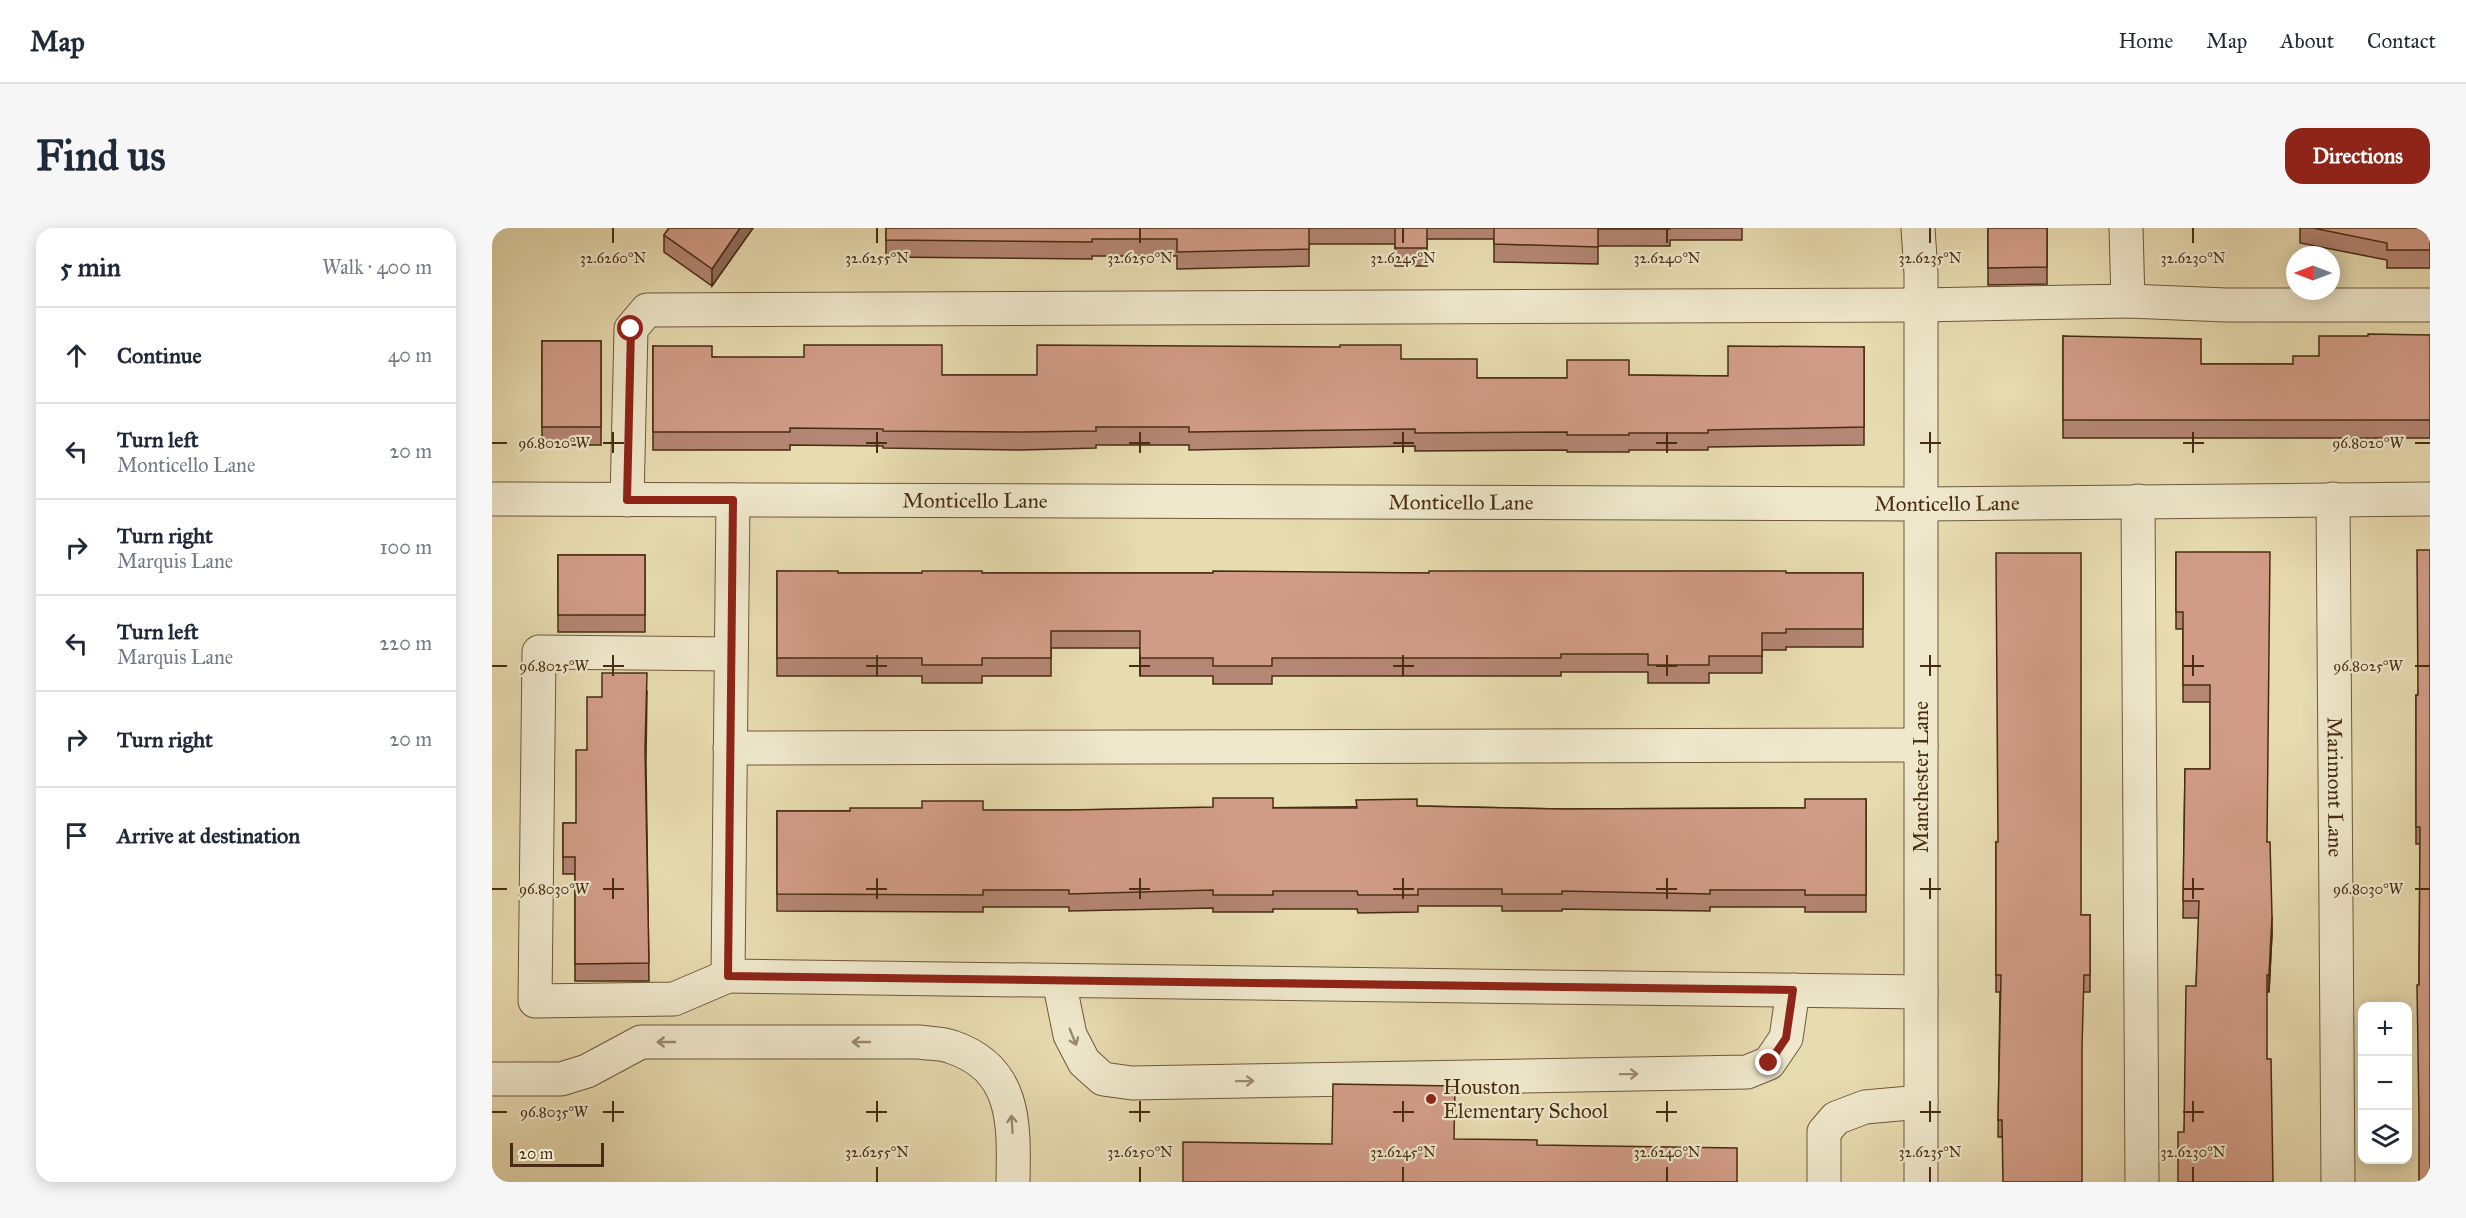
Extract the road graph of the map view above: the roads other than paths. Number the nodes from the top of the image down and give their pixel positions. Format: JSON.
{"nodes":[{"id":1,"x":1918,"y":228,"type":"edge"},
{"id":2,"x":2126,"y":228,"type":"edge"},
{"id":3,"x":2128,"y":301,"type":"junction"},
{"id":4,"x":1921,"y":305,"type":"junction"},
{"id":5,"x":2430,"y":305,"type":"edge"},
{"id":6,"x":492,"y":499,"type":"edge"},
{"id":7,"x":2332,"y":499,"type":"junction"},
{"id":8,"x":2430,"y":499,"type":"edge"},
{"id":9,"x":627,"y":500,"type":"junction"},
{"id":10,"x":733,"y":500,"type":"junction"},
{"id":11,"x":2138,"y":501,"type":"junction"},
{"id":12,"x":1921,"y":504,"type":"junction"},
{"id":13,"x":731,"y":654,"type":"junction"},
{"id":14,"x":1921,"y":745,"type":"junction"},
{"id":15,"x":730,"y":748,"type":"junction"},
{"id":16,"x":728,"y":976,"type":"junction"},
{"id":17,"x":1059,"y":981,"type":"junction"},
{"id":18,"x":1793,"y":990,"type":"junction"},
{"id":19,"x":1921,"y":992,"type":"junction"},
{"id":20,"x":492,"y":1079,"type":"edge"},
{"id":21,"x":1921,"y":1102,"type":"junction"},
{"id":22,"x":1013,"y":1182,"type":"edge"},
{"id":23,"x":1824,"y":1182,"type":"edge"},
{"id":24,"x":1921,"y":1182,"type":"edge"},
{"id":25,"x":2142,"y":1182,"type":"edge"},
{"id":26,"x":2338,"y":1182,"type":"edge"}],
"edges":[{"from":1,"to":4,"type":"street","name":"Manchester Lane"},
{"from":2,"to":3,"type":"street"},
{"from":3,"to":4,"type":"street"},
{"from":3,"to":5,"type":"street"},
{"from":4,"to":9,"type":"street"},
{"from":4,"to":12,"type":"street","name":"Manchester Lane"},
{"from":6,"to":9,"type":"street","name":"Monticello Lane"},
{"from":7,"to":8,"type":"street","name":"Monticello Lane"},
{"from":7,"to":11,"type":"street","name":"Monticello Lane"},
{"from":7,"to":26,"type":"street","name":"Marimont Lane"},
{"from":9,"to":10,"type":"street","name":"Monticello Lane"},
{"from":10,"to":12,"type":"street","name":"Monticello Lane"},
{"from":10,"to":13,"type":"street"},
{"from":11,"to":12,"type":"street","name":"Monticello Lane"},
{"from":11,"to":25,"type":"street"},
{"from":12,"to":14,"type":"street","name":"Manchester Lane"},
{"from":13,"to":15,"type":"street"},
{"from":13,"to":16,"type":"street"},
{"from":14,"to":15,"type":"street"},
{"from":14,"to":19,"type":"street","name":"Manchester Lane"},
{"from":15,"to":16,"type":"street"},
{"from":16,"to":17,"type":"street"},
{"from":17,"to":18,"type":"street"},
{"from":17,"to":18,"type":"street","one_way":true},
{"from":18,"to":19,"type":"street"},
{"from":19,"to":21,"type":"street","name":"Manchester Lane"},
{"from":22,"to":20,"type":"street","one_way":true},
{"from":21,"to":23,"type":"street"},
{"from":21,"to":24,"type":"street","name":"Manchester Lane"}]}
